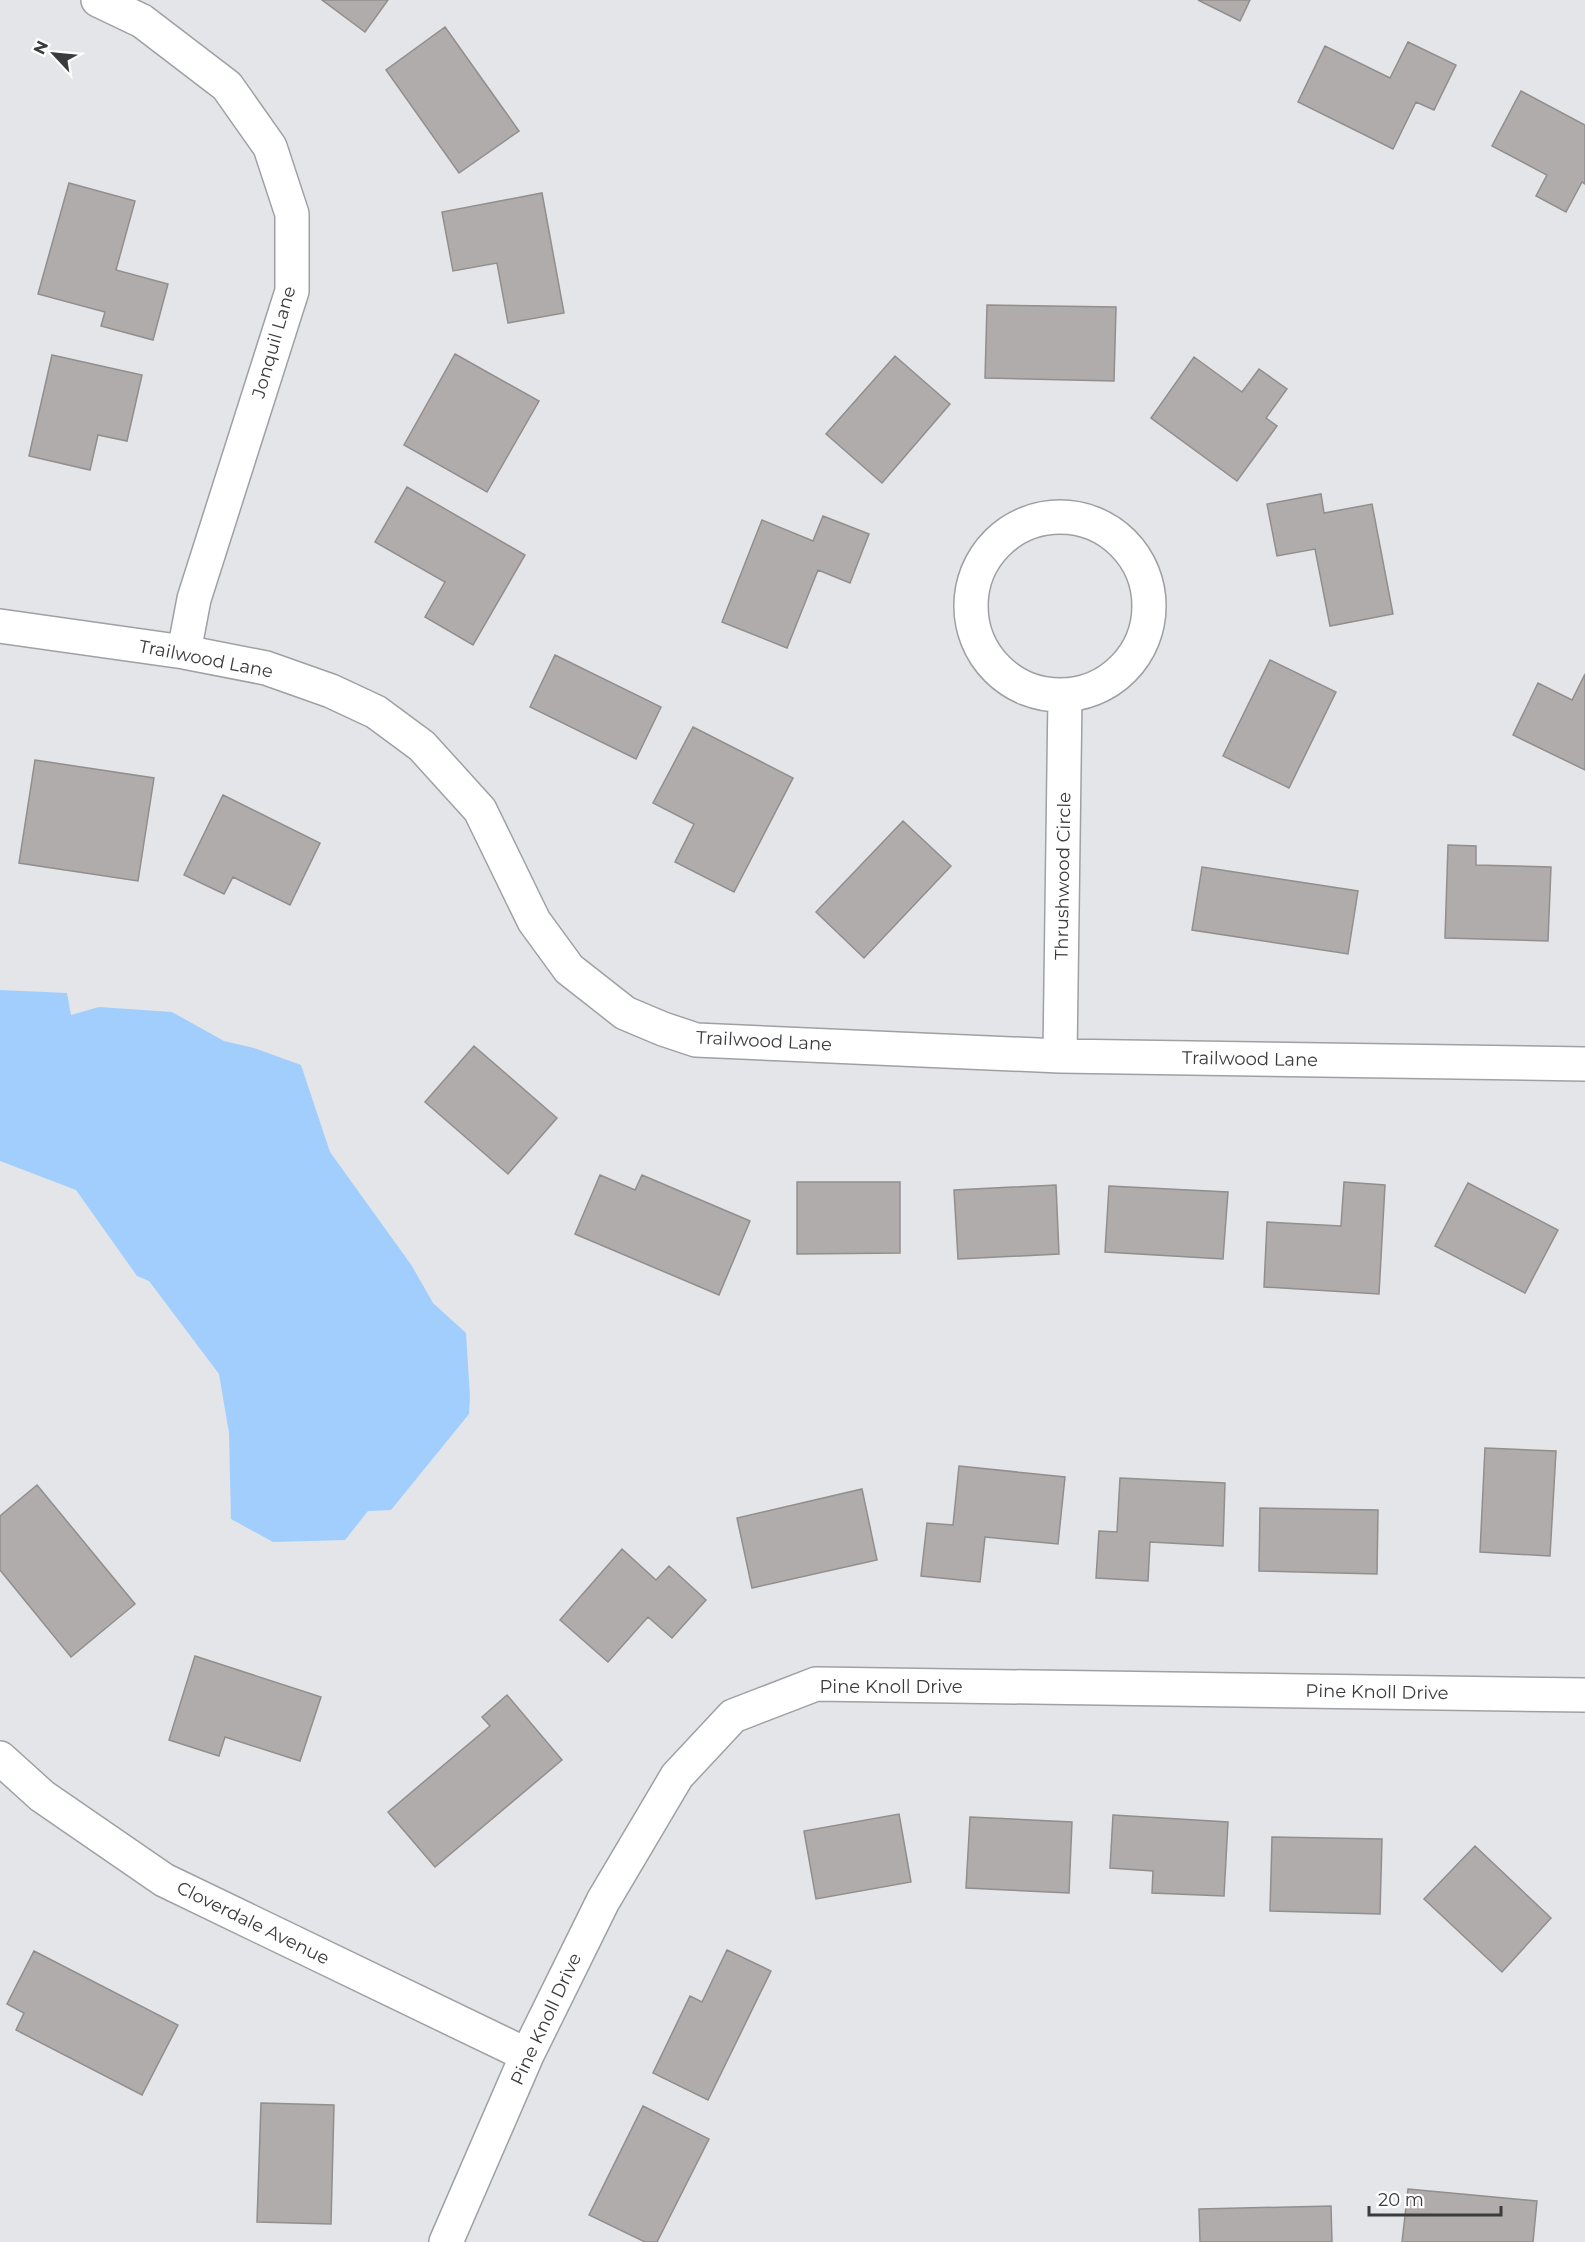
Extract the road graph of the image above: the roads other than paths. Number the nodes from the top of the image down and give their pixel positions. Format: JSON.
{"nodes":[{"id":1,"x":98,"y":0,"type":"edge"},
{"id":2,"x":0,"y":626,"type":"edge"},
{"id":3,"x":184,"y":652,"type":"junction"},
{"id":4,"x":1065,"y":696,"type":"junction"},
{"id":5,"x":1060,"y":1056,"type":"junction"},
{"id":6,"x":1585,"y":1064,"type":"edge"},
{"id":7,"x":1585,"y":1695,"type":"edge"},
{"id":8,"x":0,"y":1758,"type":"edge"},
{"id":9,"x":527,"y":2055,"type":"junction"},
{"id":10,"x":446,"y":2242,"type":"edge"}],
"edges":[{"from":1,"to":3,"type":"street","name":"Jonquil Lane"},
{"from":2,"to":3,"type":"street","name":"Trailwood Lane"},
{"from":3,"to":5,"type":"street","name":"Trailwood Lane"},
{"from":4,"to":4,"type":"street"},
{"from":4,"to":5,"type":"street","name":"Thrushwood Circle"},
{"from":5,"to":6,"type":"street","name":"Trailwood Lane"},
{"from":7,"to":9,"type":"street","name":"Pine Knoll Drive"},
{"from":8,"to":9,"type":"street","name":"Cloverdale Avenue"},
{"from":9,"to":10,"type":"street","name":"Pine Knoll Drive"}]}
